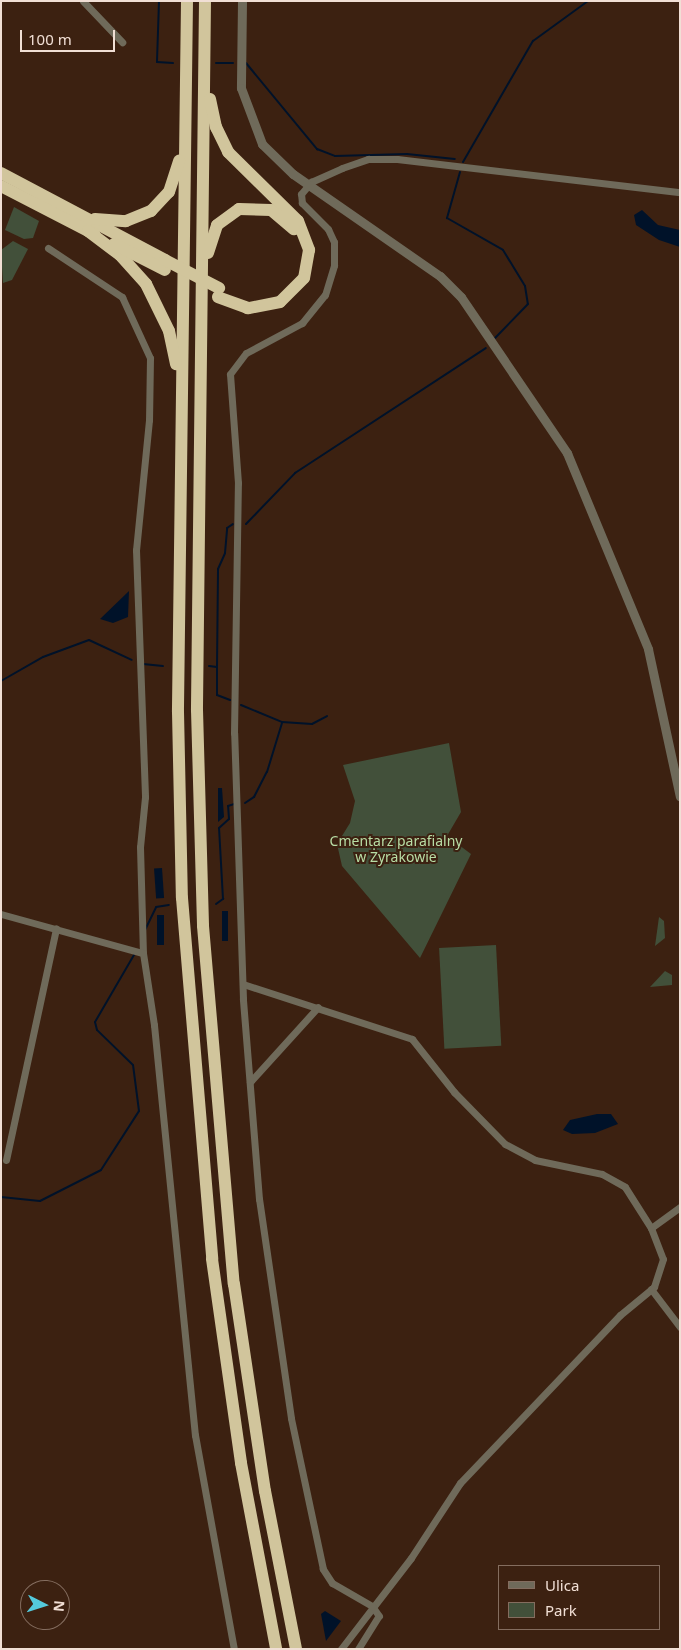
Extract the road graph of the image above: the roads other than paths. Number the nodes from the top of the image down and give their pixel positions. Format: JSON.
{"nodes":[{"id":1,"x":84,"y":1,"type":"edge"},
{"id":2,"x":186,"y":1,"type":"edge"},
{"id":3,"x":205,"y":1,"type":"edge"},
{"id":4,"x":242,"y":1,"type":"edge"},
{"id":5,"x":122,"y":42,"type":"dead end"},
{"id":6,"x":205,"y":58,"type":"junction"},
{"id":7,"x":185,"y":124,"type":"junction"},
{"id":8,"x":1,"y":173,"type":"edge"},
{"id":9,"x":308,"y":185,"type":"junction"},
{"id":10,"x":1,"y":186,"type":"edge"},
{"id":11,"x":680,"y":192,"type":"edge"},
{"id":12,"x":70,"y":210,"type":"junction"},
{"id":13,"x":88,"y":231,"type":"junction"},
{"id":14,"x":48,"y":248,"type":"dead end"},
{"id":15,"x":165,"y":265,"type":"junction"},
{"id":16,"x":218,"y":293,"type":"junction"},
{"id":17,"x":201,"y":296,"type":"junction"},
{"id":18,"x":181,"y":408,"type":"junction"},
{"id":19,"x":680,"y":797,"type":"edge"},
{"id":20,"x":1,"y":914,"type":"edge"},
{"id":21,"x":56,"y":928,"type":"junction"},
{"id":22,"x":143,"y":953,"type":"junction"},
{"id":23,"x":243,"y":984,"type":"junction"},
{"id":24,"x":318,"y":1007,"type":"junction"},
{"id":25,"x":250,"y":1082,"type":"junction"},
{"id":26,"x":6,"y":1160,"type":"dead end"},
{"id":27,"x":680,"y":1207,"type":"edge"},
{"id":28,"x":651,"y":1228,"type":"junction"},
{"id":29,"x":651,"y":1289,"type":"junction"},
{"id":30,"x":680,"y":1327,"type":"edge"},
{"id":31,"x":372,"y":1606,"type":"junction"},
{"id":32,"x":234,"y":1649,"type":"edge"},
{"id":33,"x":276,"y":1649,"type":"edge"},
{"id":34,"x":296,"y":1649,"type":"edge"},
{"id":35,"x":340,"y":1649,"type":"edge"},
{"id":36,"x":358,"y":1649,"type":"edge"}],
"edges":[{"from":1,"to":5,"type":"street"},
{"from":2,"to":7,"type":"highway"},
{"from":3,"to":6,"type":"highway"},
{"from":4,"to":9,"type":"street"},
{"from":6,"to":16,"type":"highway"},
{"from":6,"to":17,"type":"highway"},
{"from":7,"to":12,"type":"highway"},
{"from":7,"to":18,"type":"highway"},
{"from":8,"to":12,"type":"highway"},
{"from":9,"to":11,"type":"street"},
{"from":9,"to":19,"type":"street"},
{"from":9,"to":23,"type":"street"},
{"from":10,"to":13,"type":"highway"},
{"from":12,"to":15,"type":"highway"},
{"from":13,"to":15,"type":"highway"},
{"from":13,"to":18,"type":"highway"},
{"from":14,"to":22,"type":"street"},
{"from":15,"to":16,"type":"highway"},
{"from":16,"to":17,"type":"highway"},
{"from":17,"to":34,"type":"highway"},
{"from":18,"to":33,"type":"highway"},
{"from":20,"to":21,"type":"street"},
{"from":21,"to":22,"type":"street"},
{"from":21,"to":26,"type":"street"},
{"from":22,"to":32,"type":"street"},
{"from":23,"to":24,"type":"street"},
{"from":23,"to":25,"type":"street"},
{"from":24,"to":25,"type":"street"},
{"from":24,"to":28,"type":"street"},
{"from":25,"to":31,"type":"street"},
{"from":27,"to":28,"type":"street"},
{"from":28,"to":29,"type":"street"},
{"from":29,"to":30,"type":"street"},
{"from":29,"to":31,"type":"street"},
{"from":31,"to":35,"type":"street"},
{"from":31,"to":36,"type":"street"}]}
